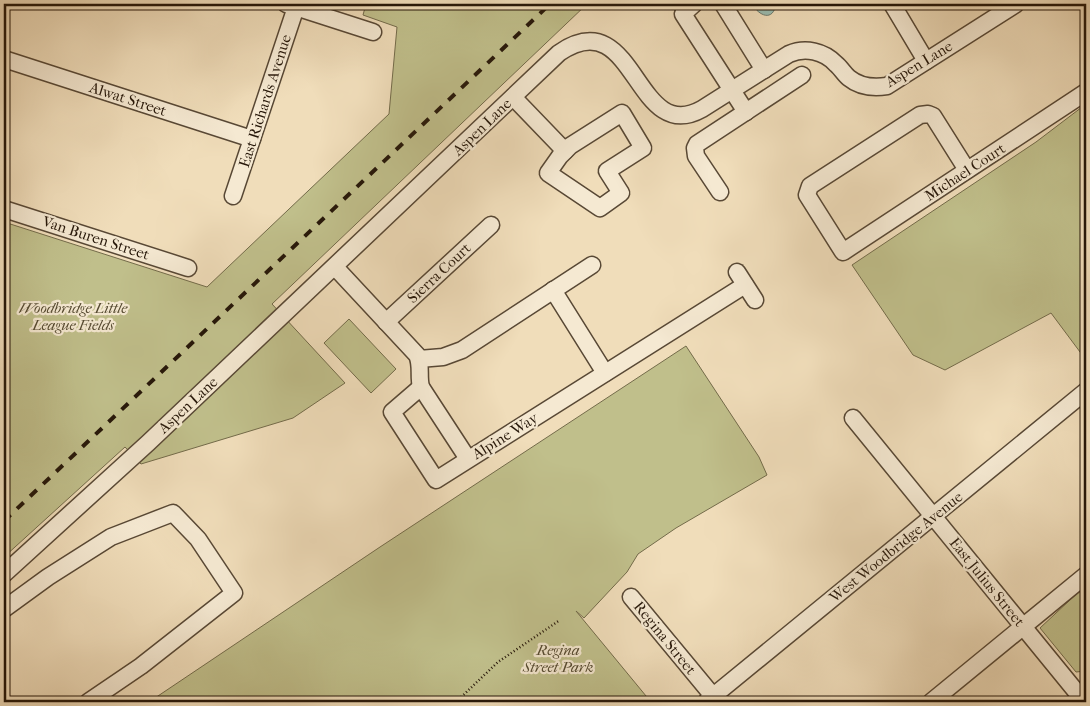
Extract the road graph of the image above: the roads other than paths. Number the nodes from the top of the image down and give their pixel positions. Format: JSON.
{"nodes":[{"id":1,"x":694,"y":4,"type":"edge"},
{"id":2,"x":722,"y":4,"type":"edge"},
{"id":3,"x":892,"y":4,"type":"edge"},
{"id":4,"x":1016,"y":4,"type":"edge"},
{"id":5,"x":291,"y":5,"type":"edge"},
{"id":6,"x":373,"y":32,"type":"dead end"},
{"id":7,"x":4,"y":59,"type":"edge"},
{"id":8,"x":926,"y":61,"type":"junction"},
{"id":9,"x":764,"y":70,"type":"junction"},
{"id":10,"x":802,"y":76,"type":"dead end"},
{"id":11,"x":733,"y":90,"type":"junction"},
{"id":12,"x":1086,"y":92,"type":"edge"},
{"id":13,"x":513,"y":97,"type":"junction"},
{"id":14,"x":746,"y":112,"type":"junction"},
{"id":15,"x":252,"y":139,"type":"junction"},
{"id":16,"x":564,"y":151,"type":"junction"},
{"id":17,"x":967,"y":170,"type":"junction"},
{"id":18,"x":720,"y":192,"type":"dead end"},
{"id":19,"x":233,"y":196,"type":"dead end"},
{"id":20,"x":4,"y":209,"type":"edge"},
{"id":21,"x":491,"y":224,"type":"dead end"},
{"id":22,"x":592,"y":265,"type":"dead end"},
{"id":23,"x":335,"y":267,"type":"junction"},
{"id":24,"x":188,"y":268,"type":"dead end"},
{"id":25,"x":553,"y":290,"type":"junction"},
{"id":26,"x":754,"y":300,"type":"dead end"},
{"id":27,"x":386,"y":322,"type":"junction"},
{"id":28,"x":419,"y":359,"type":"junction"},
{"id":29,"x":605,"y":373,"type":"junction"},
{"id":30,"x":421,"y":387,"type":"junction"},
{"id":31,"x":1086,"y":391,"type":"edge"},
{"id":32,"x":853,"y":418,"type":"dead end"},
{"id":33,"x":468,"y":459,"type":"junction"},
{"id":34,"x":933,"y":516,"type":"junction"},
{"id":35,"x":4,"y":574,"type":"edge"},
{"id":36,"x":1083,"y":578,"type":"edge"},
{"id":37,"x":631,"y":597,"type":"dead end"},
{"id":38,"x":4,"y":609,"type":"edge"},
{"id":39,"x":1023,"y":627,"type":"junction"},
{"id":40,"x":1082,"y":691,"type":"edge"},
{"id":41,"x":712,"y":700,"type":"edge"},
{"id":42,"x":88,"y":702,"type":"edge"},
{"id":43,"x":931,"y":702,"type":"edge"}],
"edges":[{"from":1,"to":11,"type":"street"},
{"from":2,"to":9,"type":"street"},
{"from":3,"to":8,"type":"street"},
{"from":4,"to":8,"type":"street","name":"Aspen Lane"},
{"from":5,"to":6,"type":"street"},
{"from":5,"to":15,"type":"street","name":"East Richards Avenue"},
{"from":7,"to":15,"type":"street","name":"Alwat Street"},
{"from":8,"to":9,"type":"street","name":"Aspen Lane"},
{"from":9,"to":11,"type":"street","name":"Aspen Lane"},
{"from":10,"to":14,"type":"street"},
{"from":11,"to":13,"type":"street","name":"Aspen Lane"},
{"from":11,"to":14,"type":"street"},
{"from":12,"to":17,"type":"street","name":"Michael Court"},
{"from":13,"to":16,"type":"street"},
{"from":13,"to":23,"type":"street","name":"Aspen Lane"},
{"from":14,"to":18,"type":"street"},
{"from":15,"to":19,"type":"street","name":"East Richards Avenue"},
{"from":16,"to":16,"type":"street"},
{"from":17,"to":17,"type":"street","name":"Michael Court"},
{"from":20,"to":24,"type":"street","name":"Van Buren Street"},
{"from":21,"to":27,"type":"street","name":"Sierra Court"},
{"from":22,"to":25,"type":"street"},
{"from":23,"to":27,"type":"street"},
{"from":23,"to":35,"type":"street","name":"Aspen Lane"},
{"from":25,"to":28,"type":"street"},
{"from":25,"to":29,"type":"street"},
{"from":26,"to":29,"type":"street","name":"Alpine Way"},
{"from":27,"to":28,"type":"street"},
{"from":28,"to":30,"type":"street","name":"Alpine Way"},
{"from":29,"to":33,"type":"street","name":"Alpine Way"},
{"from":30,"to":33,"type":"street","name":"Alpine Way"},
{"from":30,"to":33,"type":"street"},
{"from":31,"to":34,"type":"street","name":"West Woodbridge Avenue"},
{"from":32,"to":34,"type":"street","name":"East Julius Street"},
{"from":34,"to":39,"type":"street","name":"East Julius Street"},
{"from":34,"to":41,"type":"street","name":"West Woodbridge Avenue"},
{"from":36,"to":39,"type":"street"},
{"from":37,"to":41,"type":"street","name":"Regina Street"},
{"from":38,"to":42,"type":"street"},
{"from":39,"to":40,"type":"street","name":"East Julius Street"},
{"from":39,"to":43,"type":"street"}]}
